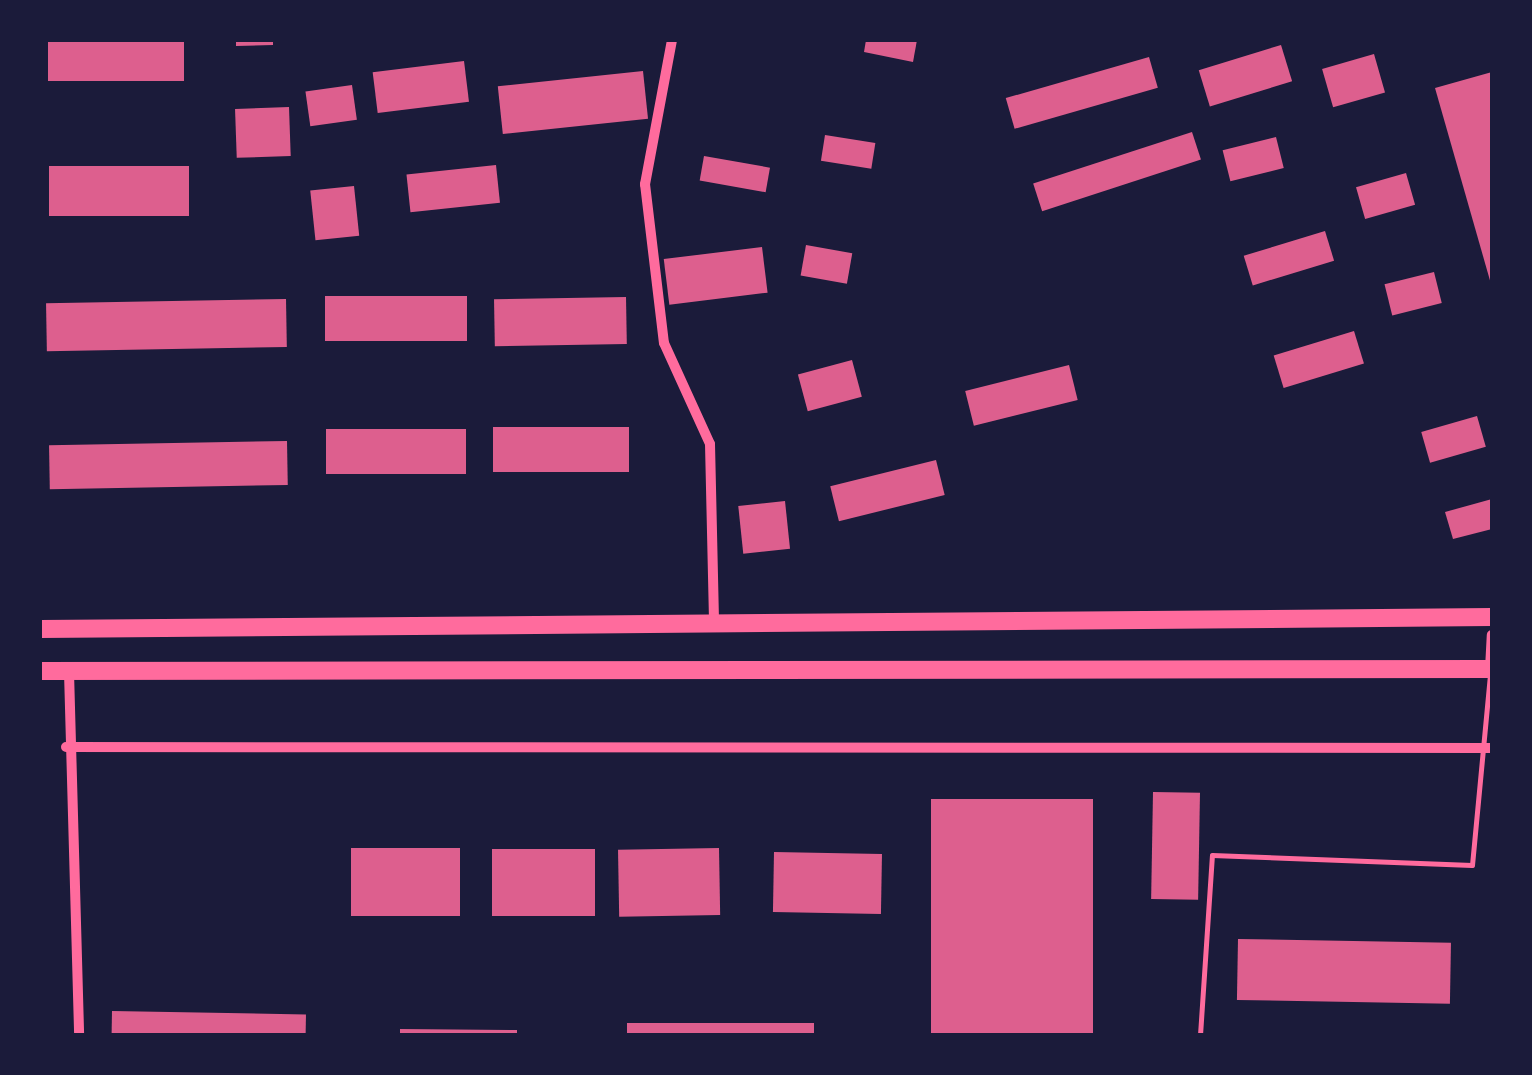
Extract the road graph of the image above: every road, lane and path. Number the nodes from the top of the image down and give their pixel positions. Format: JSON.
{"nodes":[{"id":1,"x":672,"y":40,"type":"edge"},
{"id":2,"x":1492,"y":618,"type":"edge"},
{"id":3,"x":714,"y":625,"type":"junction"},
{"id":4,"x":40,"y":629,"type":"edge"},
{"id":5,"x":1492,"y":635,"type":"edge"},
{"id":6,"x":1491,"y":669,"type":"edge"},
{"id":7,"x":40,"y":671,"type":"edge"},
{"id":8,"x":69,"y":672,"type":"junction"},
{"id":9,"x":66,"y":747,"type":"junction"},
{"id":10,"x":1489,"y":748,"type":"edge"},
{"id":11,"x":79,"y":1035,"type":"edge"},
{"id":12,"x":1200,"y":1035,"type":"edge"}],
"edges":[{"from":1,"to":3,"type":"street"},
{"from":2,"to":3,"type":"main road"},
{"from":3,"to":4,"type":"main road"},
{"from":5,"to":6,"type":"street"},
{"from":6,"to":8,"type":"main road"},
{"from":6,"to":10,"type":"lane"},
{"from":7,"to":8,"type":"main road"},
{"from":8,"to":9,"type":"street"},
{"from":9,"to":10,"type":"street"},
{"from":9,"to":11,"type":"street"},
{"from":10,"to":12,"type":"lane"}]}
